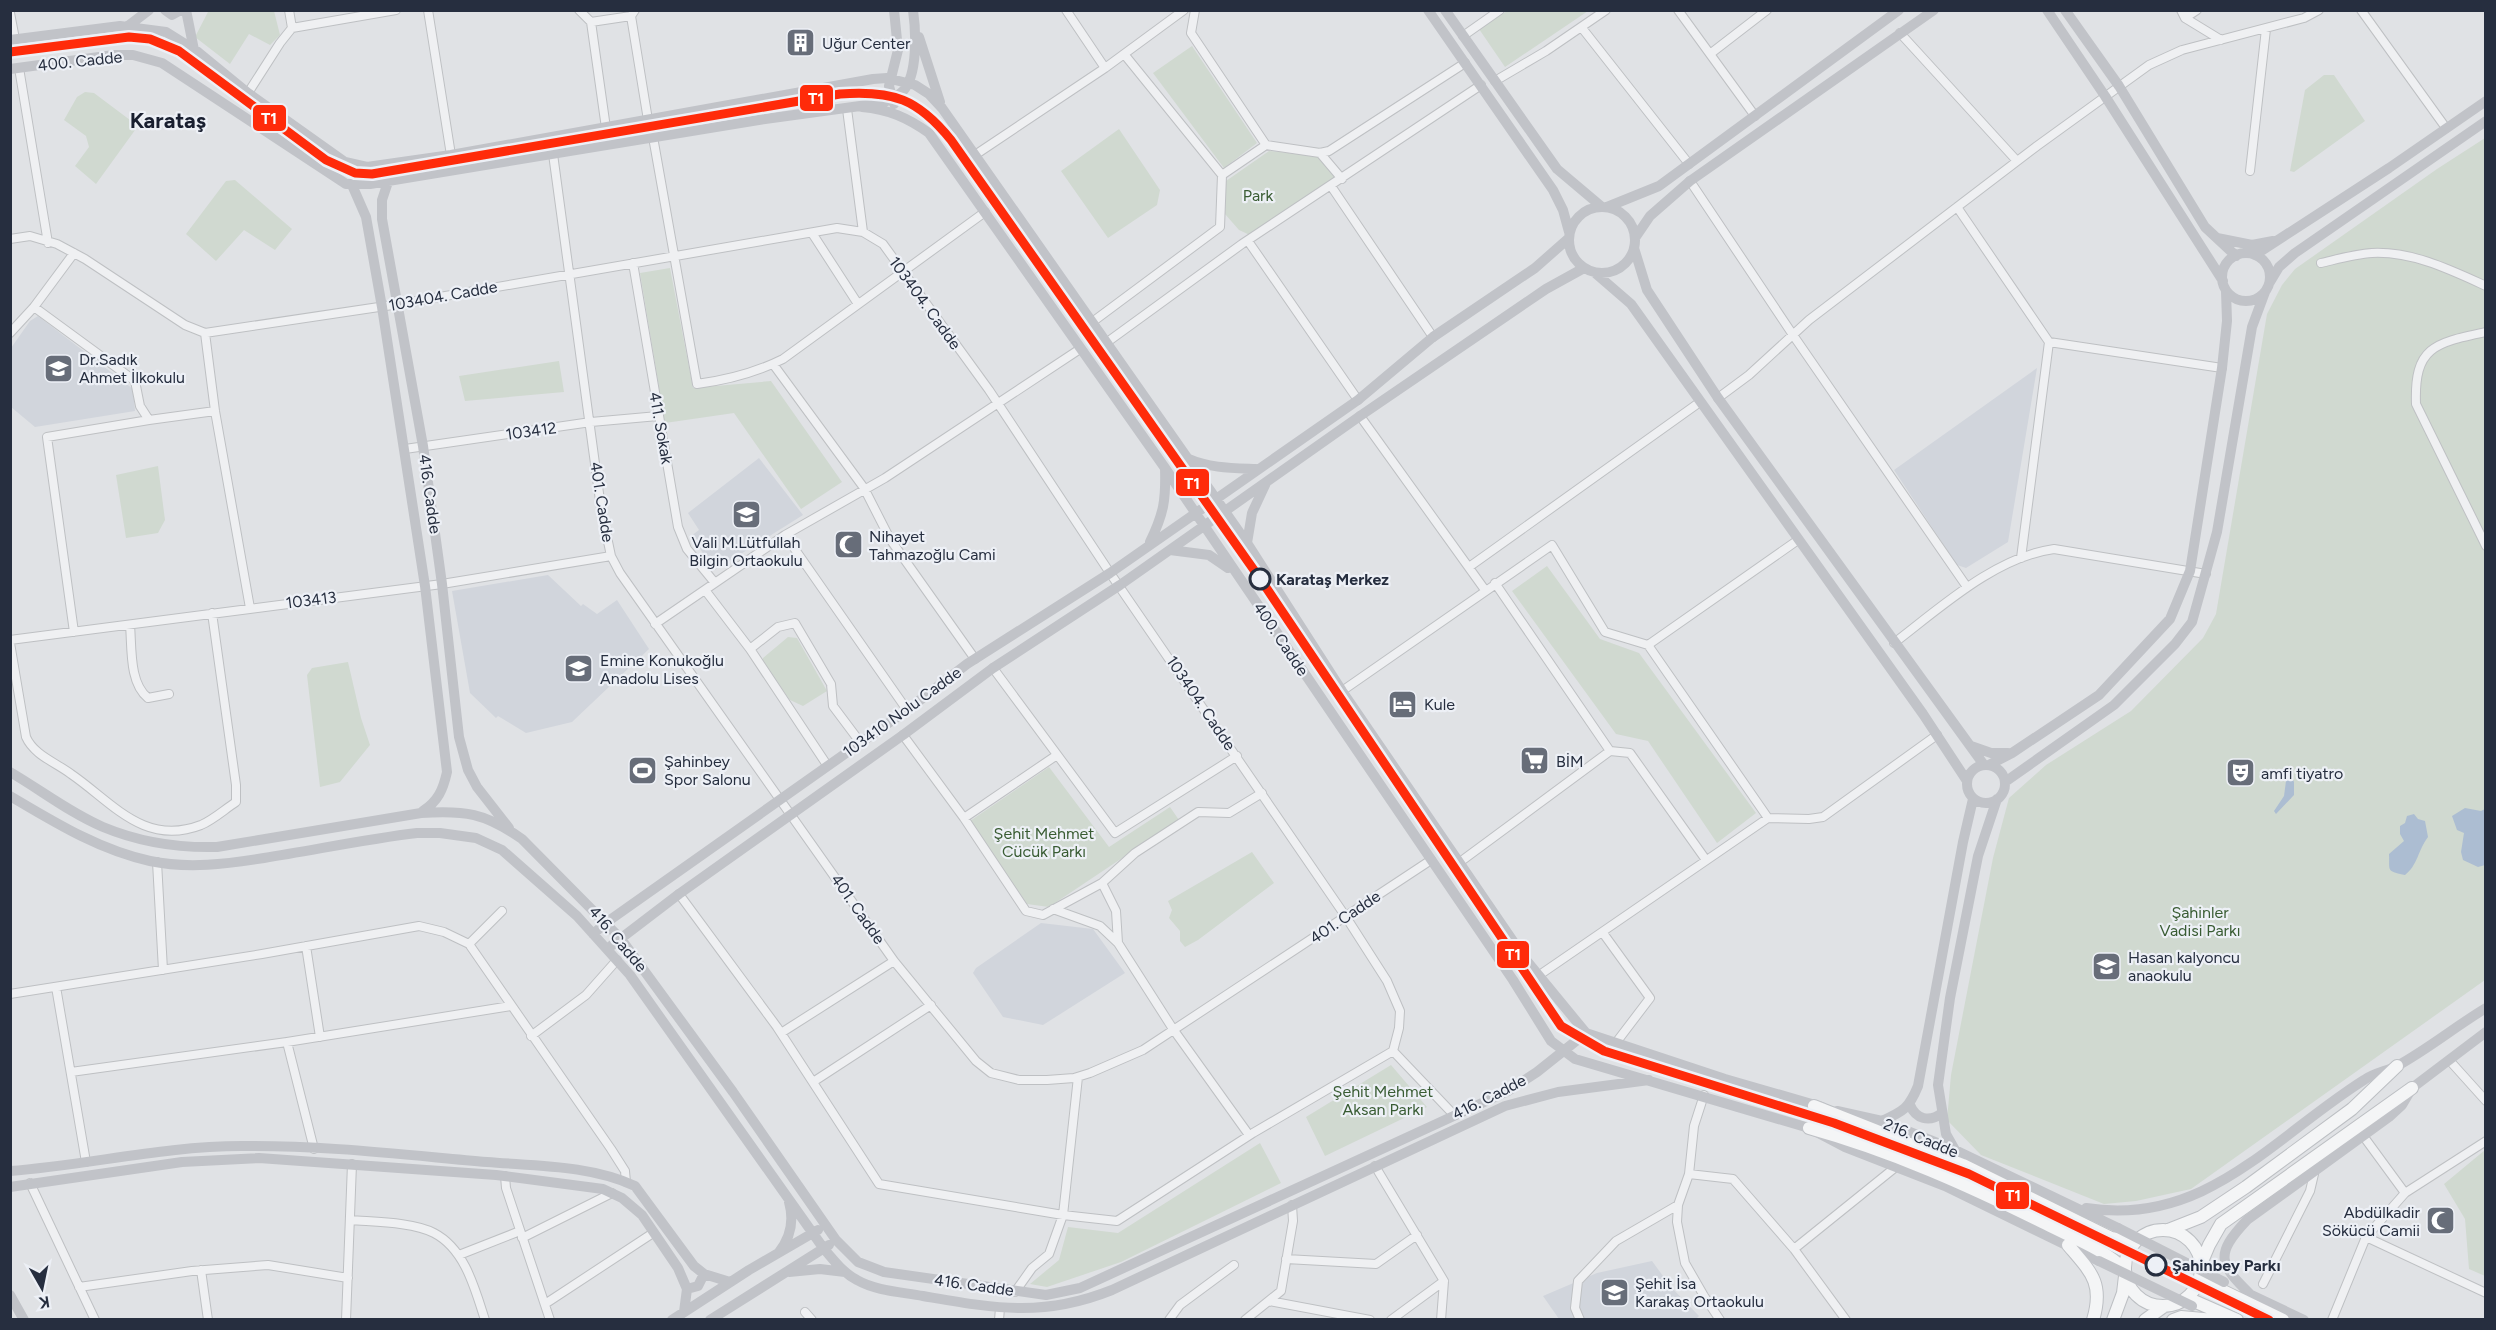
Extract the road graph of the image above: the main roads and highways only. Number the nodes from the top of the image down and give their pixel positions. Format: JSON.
{"nodes":[{"id":1,"x":149,"y":10,"type":"edge"},
{"id":2,"x":165,"y":10,"type":"edge"},
{"id":3,"x":181,"y":10,"type":"edge"},
{"id":4,"x":186,"y":10,"type":"edge"},
{"id":5,"x":894,"y":10,"type":"edge"},
{"id":6,"x":913,"y":10,"type":"edge"},
{"id":7,"x":1428,"y":10,"type":"edge"},
{"id":8,"x":1445,"y":10,"type":"edge"},
{"id":9,"x":1934,"y":10,"type":"edge"},
{"id":10,"x":2066,"y":10,"type":"edge"},
{"id":11,"x":1892,"y":12,"type":"edge"},
{"id":12,"x":2046,"y":12,"type":"edge"},
{"id":13,"x":127,"y":26,"type":"junction"},
{"id":14,"x":915,"y":26,"type":"junction"},
{"id":15,"x":13,"y":39,"type":"edge"},
{"id":16,"x":194,"y":50,"type":"junction"},
{"id":17,"x":15,"y":68,"type":"edge"},
{"id":18,"x":891,"y":79,"type":"junction"},
{"id":19,"x":908,"y":83,"type":"junction"},
{"id":20,"x":891,"y":99,"type":"junction"},
{"id":21,"x":2486,"y":101,"type":"edge"},
{"id":22,"x":862,"y":107,"type":"junction"},
{"id":23,"x":942,"y":108,"type":"junction"},
{"id":24,"x":905,"y":117,"type":"junction"},
{"id":25,"x":2486,"y":121,"type":"edge"},
{"id":26,"x":388,"y":182,"type":"junction"},
{"id":27,"x":352,"y":185,"type":"junction"},
{"id":28,"x":1604,"y":207,"type":"junction"},
{"id":29,"x":1569,"y":235,"type":"junction"},
{"id":30,"x":2217,"y":238,"type":"junction"},
{"id":31,"x":2279,"y":239,"type":"junction"},
{"id":32,"x":1635,"y":243,"type":"junction"},
{"id":33,"x":2255,"y":255,"type":"junction"},
{"id":34,"x":2236,"y":256,"type":"junction"},
{"id":35,"x":1589,"y":270,"type":"junction"},
{"id":36,"x":2224,"y":286,"type":"junction"},
{"id":37,"x":2267,"y":287,"type":"junction"},
{"id":38,"x":1188,"y":459,"type":"junction"},
{"id":39,"x":1164,"y":468,"type":"junction"},
{"id":40,"x":1256,"y":469,"type":"junction"},
{"id":41,"x":1266,"y":482,"type":"junction"},
{"id":42,"x":1215,"y":498,"type":"junction"},
{"id":43,"x":1225,"y":511,"type":"junction"},
{"id":44,"x":1195,"y":512,"type":"junction"},
{"id":45,"x":1204,"y":526,"type":"junction"},
{"id":46,"x":1247,"y":543,"type":"junction"},
{"id":47,"x":1149,"y":545,"type":"junction"},
{"id":48,"x":1170,"y":550,"type":"junction"},
{"id":49,"x":1237,"y":574,"type":"junction"},
{"id":50,"x":1970,"y":746,"type":"junction"},
{"id":51,"x":2012,"y":753,"type":"junction"},
{"id":52,"x":1986,"y":765,"type":"junction"},
{"id":53,"x":10,"y":772,"type":"edge"},
{"id":54,"x":1967,"y":781,"type":"junction"},
{"id":55,"x":2005,"y":782,"type":"junction"},
{"id":56,"x":10,"y":796,"type":"edge"},
{"id":57,"x":1974,"y":798,"type":"junction"},
{"id":58,"x":1997,"y":799,"type":"junction"},
{"id":59,"x":421,"y":813,"type":"junction"},
{"id":60,"x":510,"y":831,"type":"junction"},
{"id":61,"x":655,"y":888,"type":"junction"},
{"id":62,"x":666,"y":904,"type":"junction"},
{"id":63,"x":607,"y":922,"type":"junction"},
{"id":64,"x":593,"y":934,"type":"junction"},
{"id":65,"x":621,"y":939,"type":"junction"},
{"id":66,"x":607,"y":949,"type":"junction"},
{"id":67,"x":2486,"y":1008,"type":"edge"},
{"id":68,"x":2486,"y":1032,"type":"edge"},
{"id":69,"x":1586,"y":1033,"type":"junction"},
{"id":70,"x":1549,"y":1037,"type":"junction"},
{"id":71,"x":1564,"y":1050,"type":"junction"},
{"id":72,"x":2397,"y":1066,"type":"junction"},
{"id":73,"x":1537,"y":1072,"type":"junction"},
{"id":74,"x":1649,"y":1080,"type":"junction"},
{"id":75,"x":2412,"y":1088,"type":"junction"},
{"id":76,"x":1910,"y":1105,"type":"junction"},
{"id":77,"x":1814,"y":1106,"type":"junction"},
{"id":78,"x":1942,"y":1113,"type":"junction"},
{"id":79,"x":1882,"y":1121,"type":"junction"},
{"id":80,"x":1809,"y":1128,"type":"junction"},
{"id":81,"x":1954,"y":1150,"type":"junction"},
{"id":82,"x":10,"y":1171,"type":"edge"},
{"id":83,"x":10,"y":1187,"type":"edge"},
{"id":84,"x":786,"y":1193,"type":"junction"},
{"id":85,"x":2076,"y":1207,"type":"junction"},
{"id":86,"x":826,"y":1225,"type":"junction"},
{"id":87,"x":2168,"y":1230,"type":"junction"},
{"id":88,"x":814,"y":1233,"type":"junction"},
{"id":89,"x":2142,"y":1237,"type":"junction"},
{"id":90,"x":836,"y":1240,"type":"junction"},
{"id":91,"x":2068,"y":1245,"type":"junction"},
{"id":92,"x":824,"y":1249,"type":"junction"},
{"id":93,"x":778,"y":1254,"type":"junction"},
{"id":94,"x":2201,"y":1269,"type":"junction"},
{"id":95,"x":845,"y":1272,"type":"junction"},
{"id":96,"x":786,"y":1273,"type":"junction"},
{"id":97,"x":2125,"y":1273,"type":"junction"},
{"id":98,"x":704,"y":1274,"type":"junction"},
{"id":99,"x":730,"y":1282,"type":"junction"},
{"id":100,"x":687,"y":1288,"type":"junction"},
{"id":101,"x":10,"y":1295,"type":"edge"},
{"id":102,"x":2251,"y":1295,"type":"junction"},
{"id":103,"x":2190,"y":1302,"type":"junction"},
{"id":104,"x":2164,"y":1307,"type":"junction"},
{"id":105,"x":684,"y":1312,"type":"junction"},
{"id":106,"x":715,"y":1318,"type":"edge"},
{"id":107,"x":24,"y":1320,"type":"edge"},
{"id":108,"x":672,"y":1320,"type":"edge"},
{"id":109,"x":2093,"y":1320,"type":"edge"},
{"id":110,"x":2113,"y":1320,"type":"edge"},
{"id":111,"x":2145,"y":1320,"type":"edge"},
{"id":112,"x":2173,"y":1320,"type":"edge"},
{"id":113,"x":2214,"y":1320,"type":"edge"},
{"id":114,"x":2223,"y":1320,"type":"edge"},
{"id":115,"x":2236,"y":1320,"type":"edge"},
{"id":116,"x":2283,"y":1320,"type":"edge"},
{"id":117,"x":2304,"y":1320,"type":"edge"}],
"edges":[{"from":1,"to":13,"type":"main road"},
{"from":2,"to":3,"type":"main road"},
{"from":4,"to":16,"type":"main road"},
{"from":5,"to":18,"type":"main road"},
{"from":6,"to":14,"type":"main road"},
{"from":7,"to":29,"type":"main road"},
{"from":8,"to":28,"type":"main road"},
{"from":9,"to":32,"type":"main road"},
{"from":10,"to":30,"type":"main road"},
{"from":11,"to":28,"type":"main road"},
{"from":12,"to":36,"type":"main road"},
{"from":13,"to":15,"type":"main road","name":"400. Cadde"},
{"from":13,"to":16,"type":"main road","name":"400. Cadde"},
{"from":14,"to":19,"type":"main road"},
{"from":14,"to":23,"type":"main road"},
{"from":16,"to":18,"type":"main road","name":"400. Cadde"},
{"from":17,"to":27,"type":"main road","name":"400. Cadde"},
{"from":18,"to":19,"type":"main road","name":"400. Cadde"},
{"from":18,"to":20,"type":"main road"},
{"from":19,"to":20,"type":"main road"},
{"from":19,"to":23,"type":"main road","name":"400. Cadde"},
{"from":20,"to":22,"type":"main road"},
{"from":20,"to":24,"type":"main road"},
{"from":21,"to":31,"type":"main road"},
{"from":22,"to":24,"type":"main road"},
{"from":22,"to":26,"type":"main road"},
{"from":23,"to":38,"type":"main road","name":"400. Cadde"},
{"from":24,"to":39,"type":"main road","name":"400. Cadde"},
{"from":25,"to":37,"type":"main road"},
{"from":26,"to":27,"type":"main road"},
{"from":26,"to":60,"type":"main road","name":"416. Cadde"},
{"from":27,"to":59,"type":"main road"},
{"from":28,"to":29,"type":"main road"},
{"from":28,"to":32,"type":"main road"},
{"from":29,"to":35,"type":"main road"},
{"from":29,"to":40,"type":"main road","name":"103410 Nolu Cadde"},
{"from":30,"to":31,"type":"main road"},
{"from":30,"to":34,"type":"main road"},
{"from":31,"to":33,"type":"main road"},
{"from":32,"to":35,"type":"main road"},
{"from":32,"to":50,"type":"main road"},
{"from":33,"to":34,"type":"main road"},
{"from":33,"to":37,"type":"main road"},
{"from":34,"to":36,"type":"main road"},
{"from":35,"to":41,"type":"main road"},
{"from":35,"to":54,"type":"main road"},
{"from":36,"to":37,"type":"main road"},
{"from":36,"to":51,"type":"main road"},
{"from":37,"to":55,"type":"main road"},
{"from":38,"to":40,"type":"main road"},
{"from":38,"to":42,"type":"main road","name":"400. Cadde"},
{"from":39,"to":44,"type":"main road","name":"400. Cadde"},
{"from":39,"to":47,"type":"main road"},
{"from":40,"to":42,"type":"main road","name":"103410 Nolu Cadde"},
{"from":41,"to":43,"type":"main road"},
{"from":41,"to":46,"type":"main road"},
{"from":42,"to":43,"type":"main road","name":"400. Cadde"},
{"from":42,"to":44,"type":"main road","name":"103410 Nolu Cadde"},
{"from":43,"to":45,"type":"main road"},
{"from":43,"to":46,"type":"main road","name":"400. Cadde"},
{"from":44,"to":45,"type":"main road","name":"400. Cadde"},
{"from":44,"to":47,"type":"main road","name":"103410 Nolu Cadde"},
{"from":45,"to":48,"type":"main road"},
{"from":45,"to":49,"type":"main road","name":"400. Cadde"},
{"from":46,"to":69,"type":"main road","name":"400. Cadde"},
{"from":47,"to":61,"type":"main road","name":"103410 Nolu Cadde"},
{"from":48,"to":49,"type":"main road"},
{"from":48,"to":62,"type":"main road"},
{"from":49,"to":70,"type":"main road","name":"400. Cadde"},
{"from":50,"to":51,"type":"main road"},
{"from":50,"to":52,"type":"main road"},
{"from":51,"to":52,"type":"main road"},
{"from":52,"to":54,"type":"main road"},
{"from":52,"to":55,"type":"main road"},
{"from":53,"to":59,"type":"main road","name":"416. Cadde"},
{"from":54,"to":57,"type":"main road"},
{"from":55,"to":58,"type":"main road"},
{"from":56,"to":64,"type":"main road"},
{"from":57,"to":58,"type":"main road"},
{"from":57,"to":76,"type":"main road"},
{"from":58,"to":78,"type":"main road"},
{"from":59,"to":60,"type":"main road","name":"416. Cadde"},
{"from":60,"to":63,"type":"main road","name":"416. Cadde"},
{"from":61,"to":62,"type":"main road"},
{"from":61,"to":63,"type":"main road","name":"103410 Nolu Cadde"},
{"from":62,"to":65,"type":"main road"},
{"from":63,"to":64,"type":"main road","name":"103410 Nolu Cadde"},
{"from":63,"to":65,"type":"main road","name":"416. Cadde"},
{"from":64,"to":66,"type":"main road"},
{"from":65,"to":66,"type":"main road"},
{"from":65,"to":86,"type":"main road","name":"416. Cadde"},
{"from":66,"to":84,"type":"main road"},
{"from":67,"to":72,"type":"main road"},
{"from":68,"to":75,"type":"main road"},
{"from":69,"to":71,"type":"main road","name":"416. Cadde"},
{"from":69,"to":77,"type":"main road","name":"216. Cadde"},
{"from":70,"to":71,"type":"main road"},
{"from":70,"to":73,"type":"main road"},
{"from":71,"to":73,"type":"main road","name":"416. Cadde"},
{"from":71,"to":74,"type":"main road"},
{"from":72,"to":85,"type":"main road"},
{"from":72,"to":87,"type":"main road"},
{"from":73,"to":90,"type":"main road","name":"416. Cadde"},
{"from":74,"to":80,"type":"main road"},
{"from":74,"to":95,"type":"main road"},
{"from":75,"to":94,"type":"main road"},
{"from":75,"to":102,"type":"main road"},
{"from":76,"to":78,"type":"main road"},
{"from":76,"to":79,"type":"main road"},
{"from":77,"to":79,"type":"main road","name":"216. Cadde"},
{"from":77,"to":89,"type":"main road"},
{"from":78,"to":81,"type":"main road"},
{"from":79,"to":81,"type":"main road","name":"216. Cadde"},
{"from":80,"to":91,"type":"main road"},
{"from":80,"to":97,"type":"main road"},
{"from":81,"to":85,"type":"main road","name":"216. Cadde"},
{"from":82,"to":98,"type":"main road"},
{"from":83,"to":100,"type":"main road"},
{"from":84,"to":88,"type":"main road"},
{"from":84,"to":93,"type":"main road"},
{"from":85,"to":102,"type":"main road","name":"216. Cadde","bridge":true},
{"from":86,"to":88,"type":"main road"},
{"from":86,"to":90,"type":"main road","name":"416. Cadde"},
{"from":87,"to":89,"type":"main road"},
{"from":87,"to":94,"type":"main road"},
{"from":88,"to":92,"type":"main road"},
{"from":88,"to":93,"type":"main road"},
{"from":89,"to":97,"type":"main road"},
{"from":90,"to":92,"type":"main road"},
{"from":91,"to":103,"type":"main road","bridge":true},
{"from":91,"to":109,"type":"main road"},
{"from":92,"to":95,"type":"main road"},
{"from":92,"to":96,"type":"main road"},
{"from":93,"to":99,"type":"main road"},
{"from":94,"to":103,"type":"main road"},
{"from":94,"to":116,"type":"main road"},
{"from":95,"to":96,"type":"main road"},
{"from":96,"to":106,"type":"main road"},
{"from":97,"to":104,"type":"main road"},
{"from":97,"to":110,"type":"main road"},
{"from":98,"to":99,"type":"main road"},
{"from":98,"to":100,"type":"main road"},
{"from":99,"to":105,"type":"main road"},
{"from":100,"to":105,"type":"main road"},
{"from":101,"to":107,"type":"main road"},
{"from":102,"to":117,"type":"main road","name":"216. Cadde"},
{"from":103,"to":104,"type":"main road"},
{"from":103,"to":114,"type":"main road"},
{"from":103,"to":115,"type":"main road"},
{"from":104,"to":111,"type":"main road"},
{"from":105,"to":108,"type":"main road"},
{"from":112,"to":113,"type":"main road"}]}
